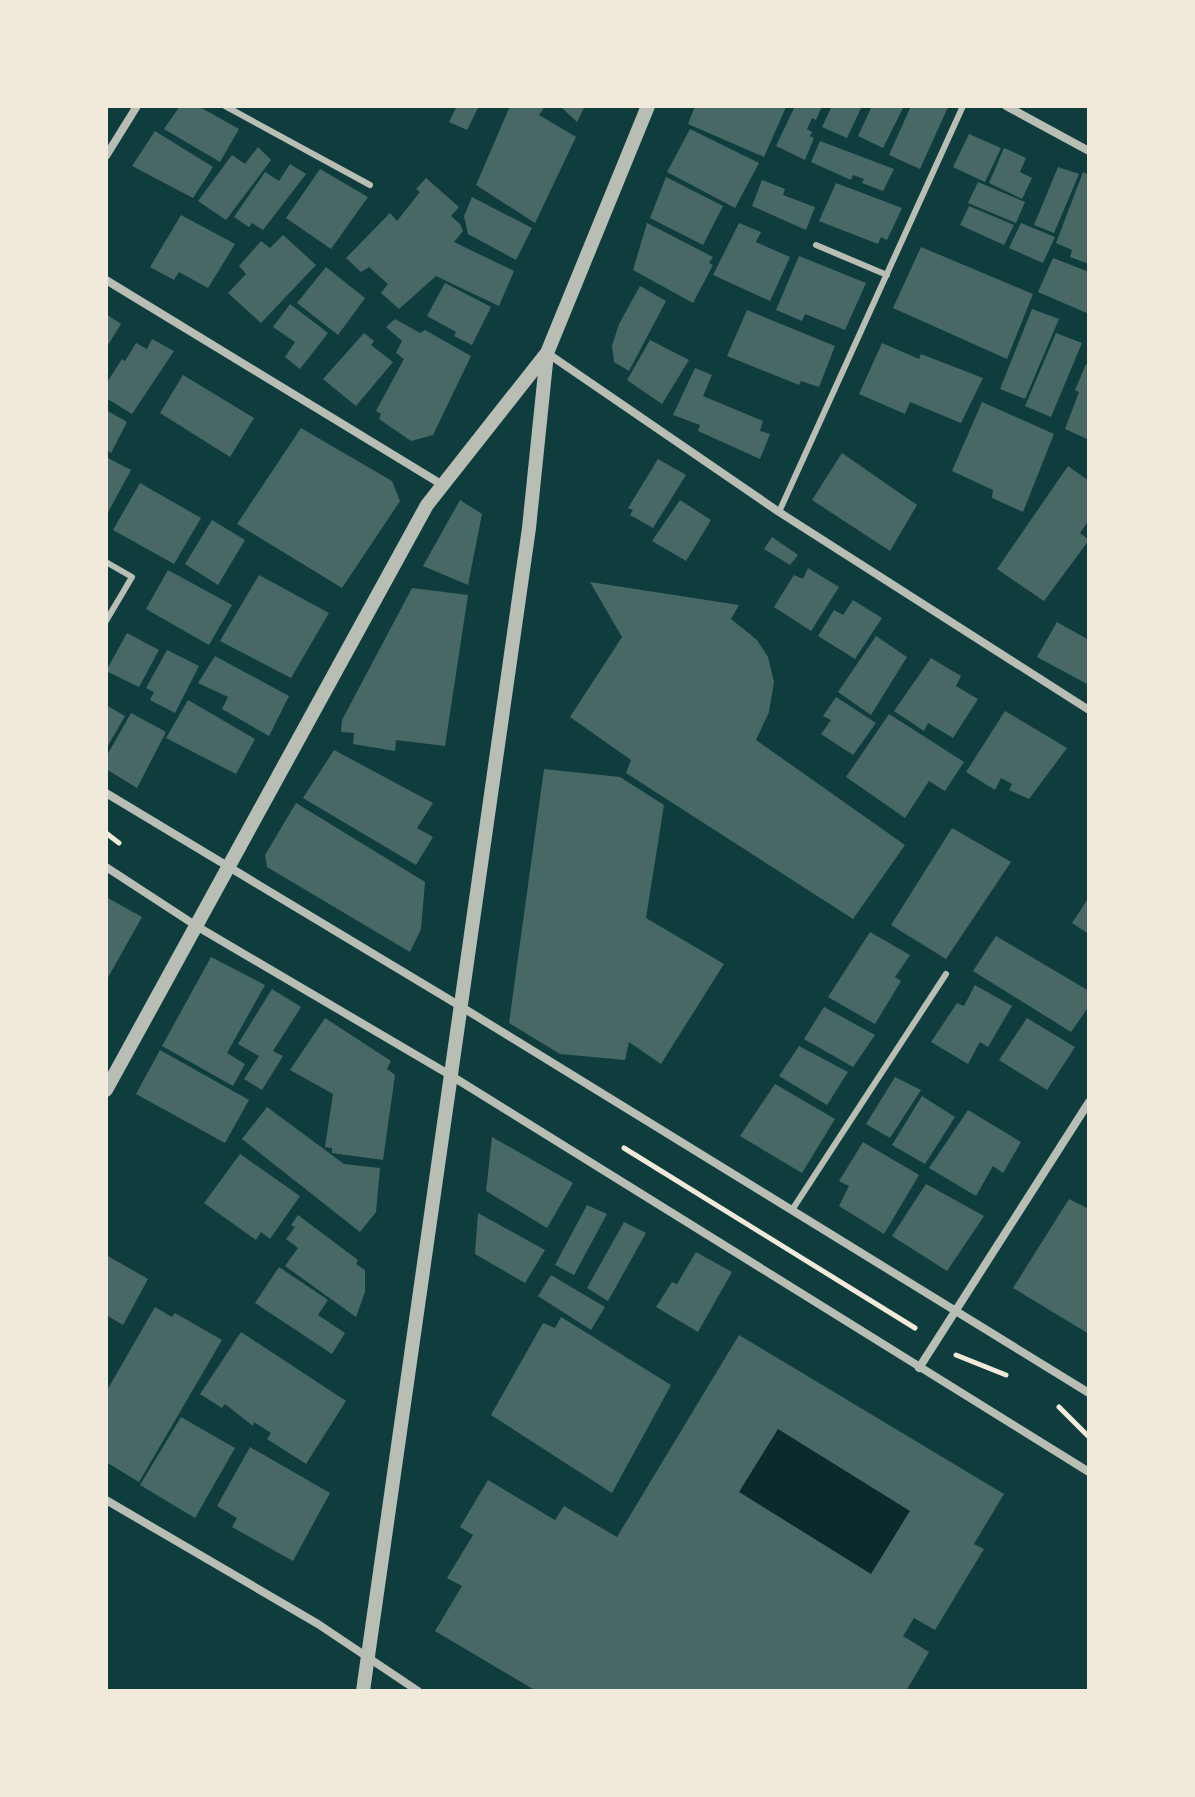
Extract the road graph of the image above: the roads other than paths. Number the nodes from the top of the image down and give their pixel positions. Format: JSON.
{"nodes":[{"id":1,"x":137,"y":106,"type":"edge"},
{"id":2,"x":225,"y":106,"type":"edge"},
{"id":3,"x":648,"y":106,"type":"edge"},
{"id":4,"x":963,"y":106,"type":"edge"},
{"id":5,"x":1006,"y":106,"type":"edge"},
{"id":6,"x":1089,"y":151,"type":"edge"},
{"id":7,"x":106,"y":156,"type":"edge"},
{"id":8,"x":370,"y":185,"type":"dead end"},
{"id":9,"x":816,"y":245,"type":"dead end"},
{"id":10,"x":887,"y":275,"type":"junction"},
{"id":11,"x":106,"y":280,"type":"edge"},
{"id":12,"x":547,"y":353,"type":"junction"},
{"id":13,"x":441,"y":484,"type":"junction"},
{"id":14,"x":779,"y":512,"type":"junction"},
{"id":15,"x":106,"y":562,"type":"edge"},
{"id":16,"x":106,"y":621,"type":"edge"},
{"id":17,"x":1089,"y":710,"type":"edge"},
{"id":18,"x":106,"y":793,"type":"edge"},
{"id":19,"x":106,"y":867,"type":"edge"},
{"id":20,"x":230,"y":868,"type":"junction"},
{"id":21,"x":198,"y":927,"type":"junction"},
{"id":22,"x":946,"y":974,"type":"dead end"},
{"id":23,"x":460,"y":1006,"type":"junction"},
{"id":24,"x":450,"y":1075,"type":"junction"},
{"id":25,"x":106,"y":1090,"type":"edge"},
{"id":26,"x":1089,"y":1102,"type":"edge"},
{"id":27,"x":792,"y":1210,"type":"junction"},
{"id":28,"x":957,"y":1312,"type":"junction"},
{"id":29,"x":919,"y":1368,"type":"junction"},
{"id":30,"x":1089,"y":1393,"type":"edge"},
{"id":31,"x":1089,"y":1472,"type":"edge"},
{"id":32,"x":106,"y":1500,"type":"edge"},
{"id":33,"x":367,"y":1659,"type":"junction"},
{"id":34,"x":363,"y":1691,"type":"edge"},
{"id":35,"x":418,"y":1691,"type":"edge"}],
"edges":[{"from":1,"to":7,"type":"street"},
{"from":2,"to":8,"type":"lane"},
{"from":3,"to":12,"type":"street"},
{"from":4,"to":10,"type":"lane"},
{"from":5,"to":6,"type":"street"},
{"from":9,"to":10,"type":"lane"},
{"from":10,"to":14,"type":"lane"},
{"from":11,"to":13,"type":"street"},
{"from":12,"to":13,"type":"street"},
{"from":12,"to":14,"type":"street"},
{"from":12,"to":23,"type":"street"},
{"from":13,"to":20,"type":"street"},
{"from":14,"to":17,"type":"street"},
{"from":15,"to":16,"type":"lane"},
{"from":18,"to":20,"type":"street"},
{"from":19,"to":21,"type":"street"},
{"from":20,"to":21,"type":"street"},
{"from":20,"to":23,"type":"street"},
{"from":21,"to":24,"type":"street"},
{"from":21,"to":25,"type":"street"},
{"from":22,"to":27,"type":"lane"},
{"from":23,"to":24,"type":"street"},
{"from":23,"to":27,"type":"street"},
{"from":24,"to":29,"type":"street"},
{"from":24,"to":33,"type":"street"},
{"from":26,"to":28,"type":"street"},
{"from":27,"to":28,"type":"street"},
{"from":28,"to":29,"type":"street"},
{"from":28,"to":30,"type":"street"},
{"from":29,"to":31,"type":"street"},
{"from":32,"to":33,"type":"street"},
{"from":33,"to":34,"type":"street"},
{"from":33,"to":35,"type":"street"}]}
